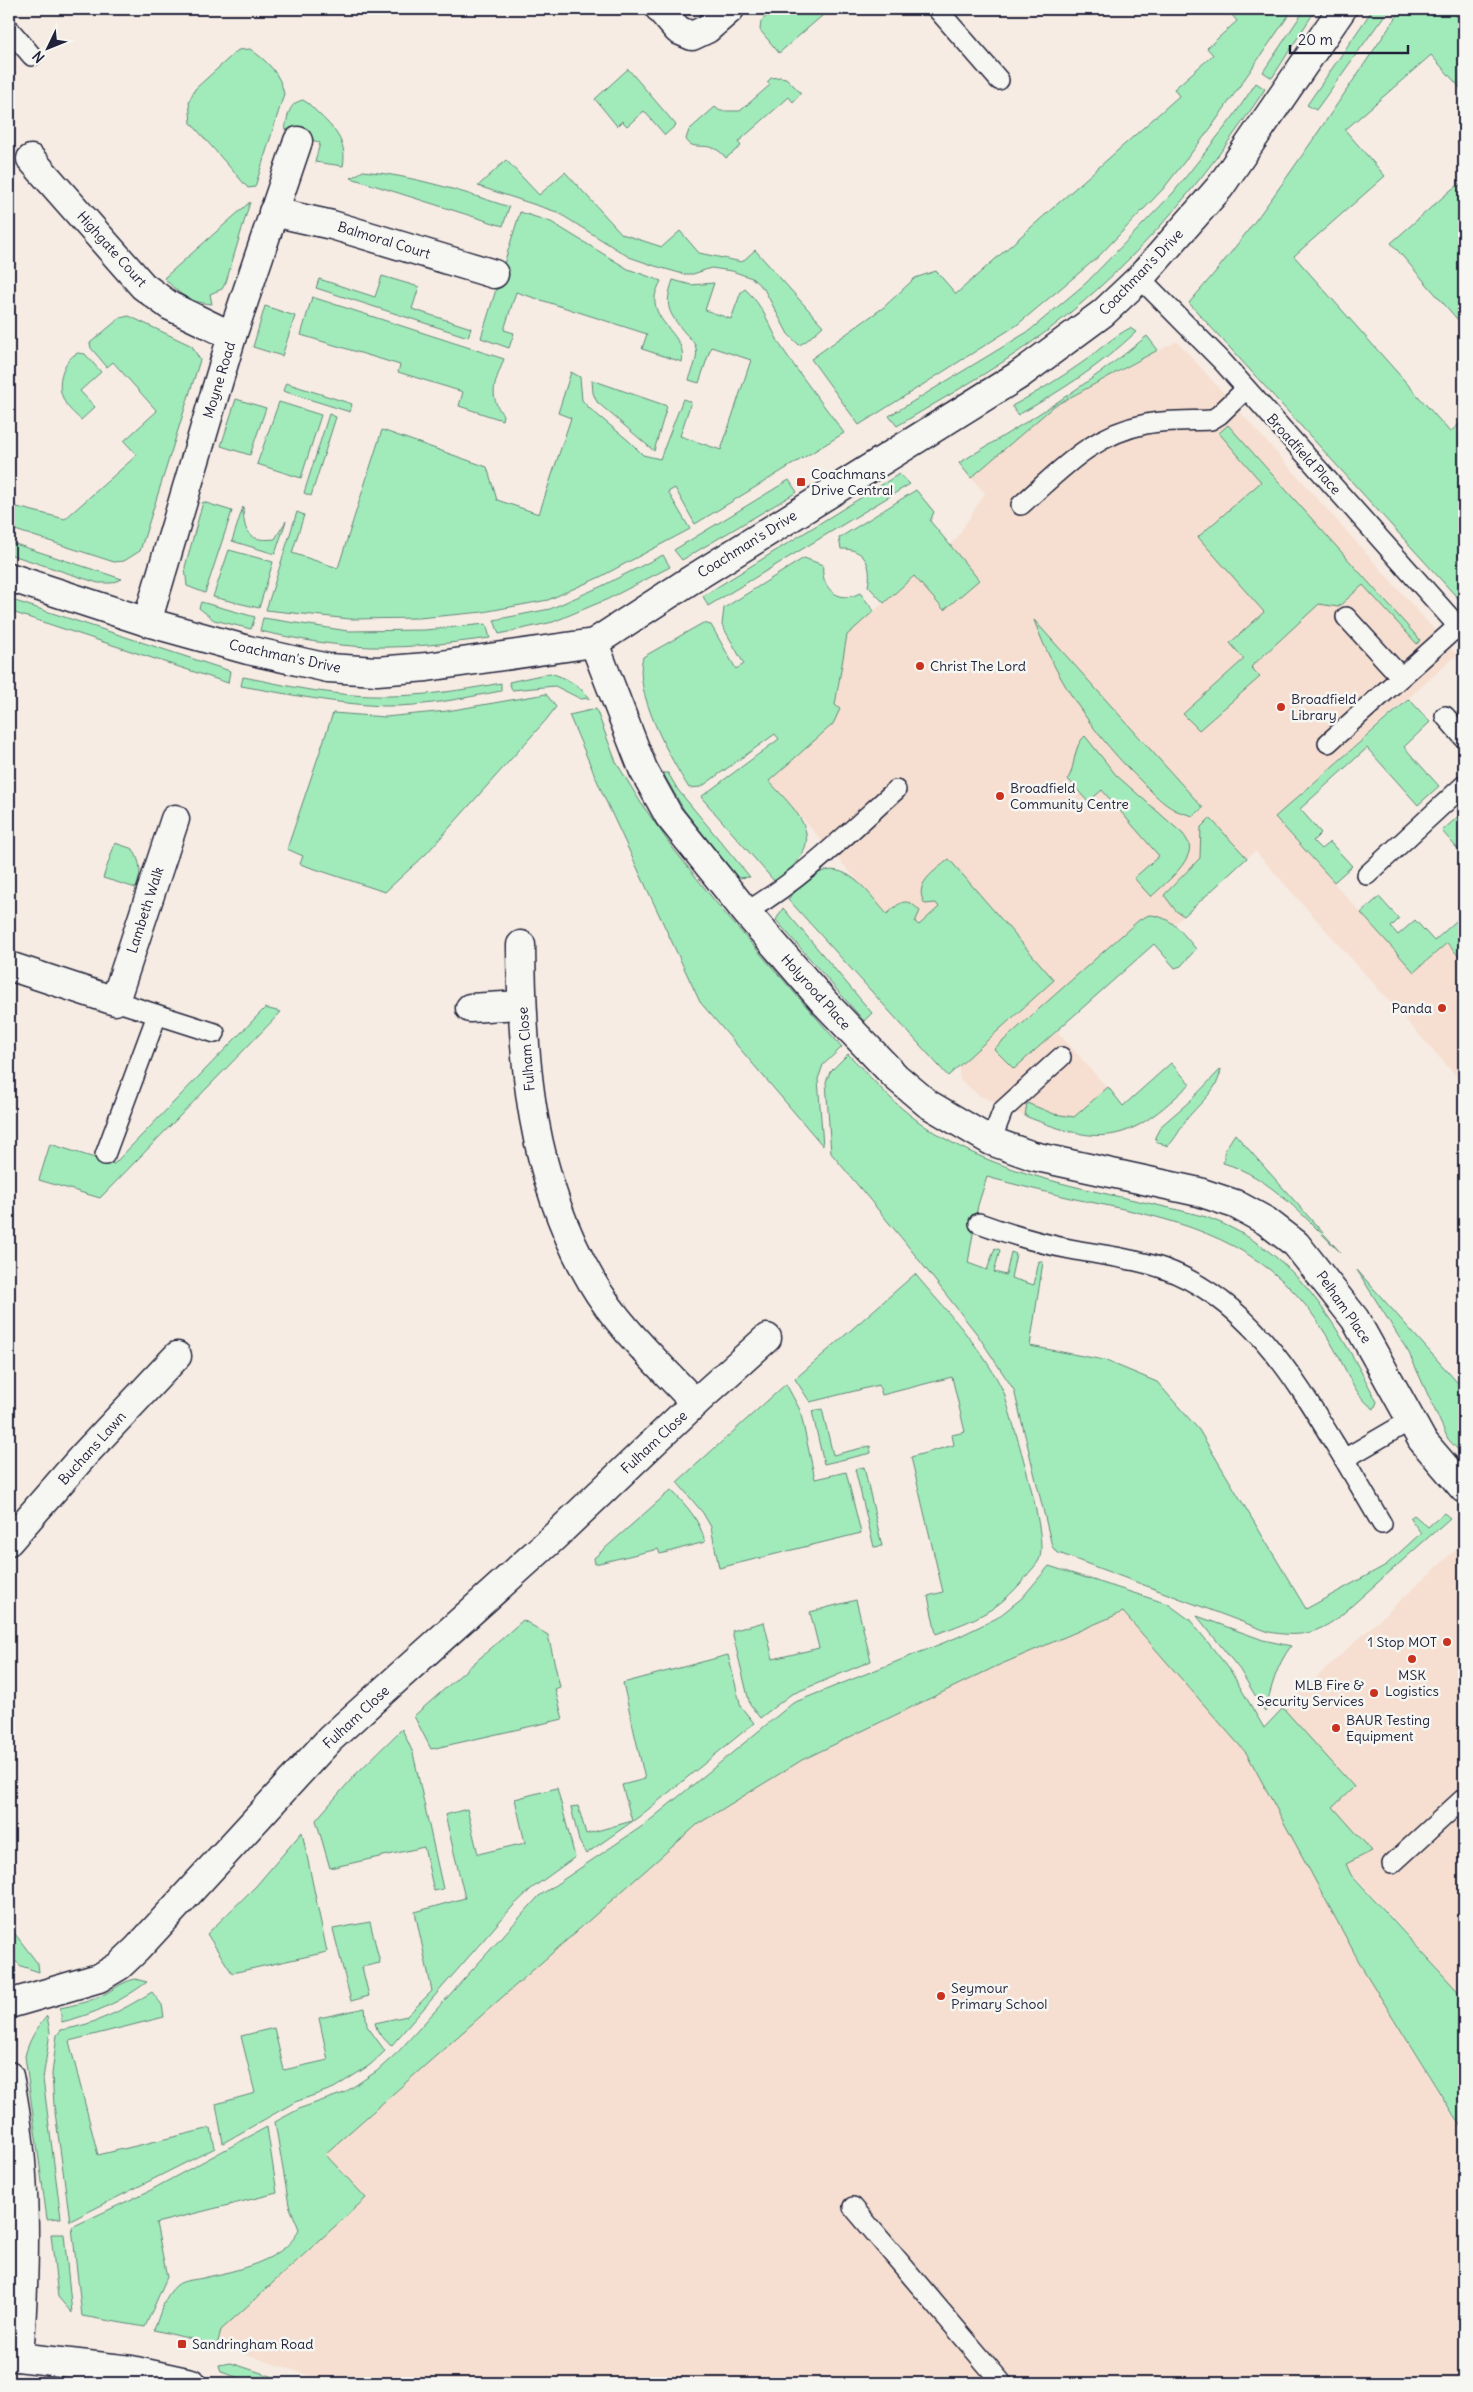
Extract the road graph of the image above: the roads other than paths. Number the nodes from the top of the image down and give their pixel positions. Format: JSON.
{"nodes":[{"id":1,"x":659,"y":9,"type":"edge"},
{"id":2,"x":730,"y":9,"type":"edge"},
{"id":3,"x":937,"y":9,"type":"edge"},
{"id":4,"x":1342,"y":9,"type":"edge"},
{"id":5,"x":9,"y":29,"type":"edge"},
{"id":6,"x":32,"y":56,"type":"dead end"},
{"id":7,"x":999,"y":80,"type":"dead end"},
{"id":8,"x":298,"y":141,"type":"dead end"},
{"id":9,"x":31,"y":159,"type":"dead end"},
{"id":10,"x":273,"y":212,"type":"junction"},
{"id":11,"x":494,"y":274,"type":"dead end"},
{"id":12,"x":1140,"y":278,"type":"junction"},
{"id":13,"x":232,"y":336,"type":"junction"},
{"id":14,"x":1246,"y":389,"type":"junction"},
{"id":15,"x":1021,"y":505,"type":"dead end"},
{"id":16,"x":9,"y":577,"type":"edge"},
{"id":17,"x":1346,"y":617,"type":"dead end"},
{"id":18,"x":147,"y":622,"type":"junction"},
{"id":19,"x":1461,"y":629,"type":"edge"},
{"id":20,"x":594,"y":643,"type":"junction"},
{"id":21,"x":1401,"y":678,"type":"junction"},
{"id":22,"x":1445,"y":716,"type":"dead end"},
{"id":23,"x":1464,"y":738,"type":"edge"},
{"id":24,"x":1328,"y":743,"type":"dead end"},
{"id":25,"x":1464,"y":785,"type":"edge"},
{"id":26,"x":896,"y":790,"type":"dead end"},
{"id":27,"x":175,"y":819,"type":"dead end"},
{"id":28,"x":1367,"y":876,"type":"dead end"},
{"id":29,"x":746,"y":912,"type":"junction"},
{"id":30,"x":520,"y":945,"type":"dead end"},
{"id":31,"x":9,"y":966,"type":"edge"},
{"id":32,"x":115,"y":1000,"type":"junction"},
{"id":33,"x":522,"y":1005,"type":"junction"},
{"id":34,"x":470,"y":1008,"type":"dead end"},
{"id":35,"x":156,"y":1014,"type":"junction"},
{"id":36,"x":215,"y":1033,"type":"dead end"},
{"id":37,"x":1061,"y":1057,"type":"dead end"},
{"id":38,"x":991,"y":1141,"type":"junction"},
{"id":39,"x":105,"y":1156,"type":"dead end"},
{"id":40,"x":1172,"y":1187,"type":"joint"},
{"id":41,"x":979,"y":1223,"type":"dead end"},
{"id":42,"x":767,"y":1338,"type":"dead end"},
{"id":43,"x":177,"y":1356,"type":"dead end"},
{"id":44,"x":695,"y":1404,"type":"junction"},
{"id":45,"x":1411,"y":1420,"type":"junction"},
{"id":46,"x":1344,"y":1458,"type":"junction"},
{"id":47,"x":1464,"y":1489,"type":"edge"},
{"id":48,"x":1382,"y":1524,"type":"dead end"},
{"id":49,"x":9,"y":1540,"type":"edge"},
{"id":50,"x":1464,"y":1798,"type":"edge"},
{"id":51,"x":1392,"y":1864,"type":"dead end"},
{"id":52,"x":9,"y":2004,"type":"edge"},
{"id":53,"x":9,"y":2076,"type":"edge"},
{"id":54,"x":853,"y":2207,"type":"dead end"},
{"id":55,"x":14,"y":2357,"type":"edge"},
{"id":56,"x":191,"y":2383,"type":"edge"},
{"id":57,"x":1002,"y":2383,"type":"edge"}],
"edges":[{"from":1,"to":2,"type":"street"},
{"from":3,"to":7,"type":"lane"},
{"from":4,"to":12,"type":"street","name":"Coachman's Drive"},
{"from":5,"to":6,"type":"lane"},
{"from":8,"to":10,"type":"street","name":"Moyne Road"},
{"from":9,"to":13,"type":"street","name":"Highgate Court"},
{"from":10,"to":11,"type":"street","name":"Balmoral Court"},
{"from":10,"to":13,"type":"street","name":"Moyne Road"},
{"from":12,"to":14,"type":"lane","name":"Broadfield Place"},
{"from":12,"to":20,"type":"street","name":"Coachman's Drive"},
{"from":13,"to":18,"type":"street","name":"Moyne Road"},
{"from":14,"to":15,"type":"lane"},
{"from":14,"to":19,"type":"lane","name":"Broadfield Place"},
{"from":16,"to":18,"type":"street","name":"Coachman's Drive"},
{"from":17,"to":21,"type":"lane"},
{"from":18,"to":20,"type":"street","name":"Coachman's Drive"},
{"from":19,"to":21,"type":"lane"},
{"from":20,"to":29,"type":"street","name":"Holyrood Place"},
{"from":21,"to":24,"type":"lane"},
{"from":22,"to":23,"type":"lane"},
{"from":25,"to":28,"type":"lane"},
{"from":26,"to":29,"type":"lane"},
{"from":27,"to":32,"type":"street","name":"Lambeth Walk"},
{"from":29,"to":38,"type":"street","name":"Holyrood Place"},
{"from":30,"to":33,"type":"street","name":"Fulham Close"},
{"from":31,"to":32,"type":"street"},
{"from":32,"to":35,"type":"lane"},
{"from":33,"to":34,"type":"street"},
{"from":33,"to":44,"type":"street","name":"Fulham Close"},
{"from":35,"to":36,"type":"lane"},
{"from":35,"to":39,"type":"lane"},
{"from":37,"to":38,"type":"lane"},
{"from":38,"to":40,"type":"street","name":"Holyrood Place"},
{"from":40,"to":45,"type":"street","name":"Pelham Place"},
{"from":41,"to":46,"type":"lane"},
{"from":42,"to":44,"type":"street","name":"Fulham Close"},
{"from":43,"to":49,"type":"street","name":"Buchans Lawn"},
{"from":44,"to":52,"type":"street","name":"Fulham Close"},
{"from":45,"to":46,"type":"lane"},
{"from":45,"to":47,"type":"street","name":"Pelham Place"},
{"from":46,"to":48,"type":"lane"},
{"from":50,"to":51,"type":"lane"},
{"from":53,"to":55,"type":"street"},
{"from":54,"to":57,"type":"lane"},
{"from":55,"to":56,"type":"street"}]}
